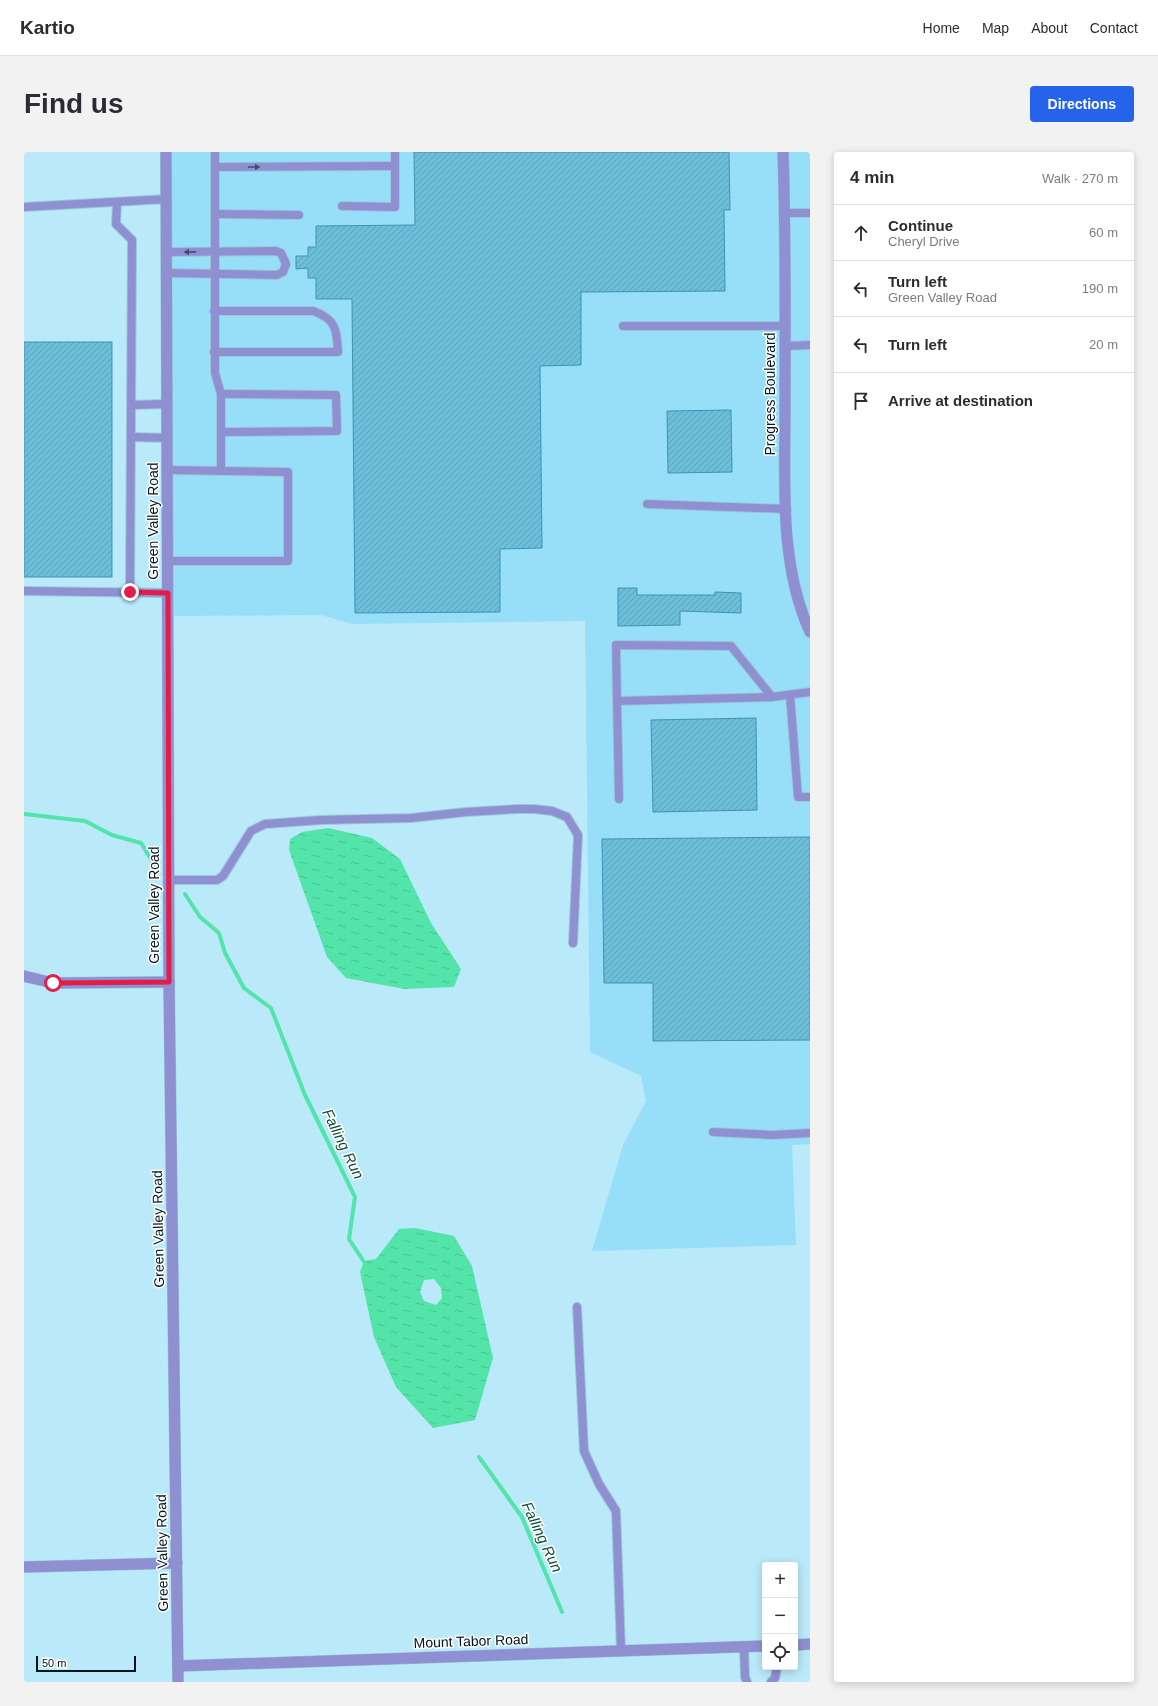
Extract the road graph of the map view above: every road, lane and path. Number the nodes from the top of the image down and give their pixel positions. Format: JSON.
{"nodes":[{"id":1,"x":166,"y":152,"type":"edge"},
{"id":2,"x":215,"y":152,"type":"edge"},
{"id":3,"x":395,"y":152,"type":"edge"},
{"id":4,"x":783,"y":152,"type":"edge"},
{"id":5,"x":395,"y":166,"type":"junction"},
{"id":6,"x":215,"y":167,"type":"junction"},
{"id":7,"x":167,"y":199,"type":"junction"},
{"id":8,"x":117,"y":202,"type":"junction"},
{"id":9,"x":342,"y":206,"type":"dead end"},
{"id":10,"x":24,"y":207,"type":"edge"},
{"id":11,"x":785,"y":213,"type":"junction"},
{"id":12,"x":810,"y":213,"type":"edge"},
{"id":13,"x":215,"y":214,"type":"junction"},
{"id":14,"x":300,"y":215,"type":"dead end"},
{"id":15,"x":167,"y":252,"type":"junction"},
{"id":16,"x":214,"y":252,"type":"junction"},
{"id":17,"x":166,"y":274,"type":"junction"},
{"id":18,"x":214,"y":274,"type":"junction"},
{"id":19,"x":214,"y":311,"type":"junction"},
{"id":20,"x":623,"y":326,"type":"dead end"},
{"id":21,"x":784,"y":326,"type":"junction"},
{"id":22,"x":785,"y":346,"type":"junction"},
{"id":23,"x":810,"y":346,"type":"edge"},
{"id":24,"x":214,"y":352,"type":"junction"},
{"id":25,"x":221,"y":394,"type":"junction"},
{"id":26,"x":166,"y":404,"type":"junction"},
{"id":27,"x":132,"y":405,"type":"junction"},
{"id":28,"x":221,"y":432,"type":"junction"},
{"id":29,"x":131,"y":437,"type":"junction"},
{"id":30,"x":168,"y":438,"type":"junction"},
{"id":31,"x":168,"y":470,"type":"junction"},
{"id":32,"x":221,"y":471,"type":"junction"},
{"id":33,"x":647,"y":504,"type":"dead end"},
{"id":34,"x":787,"y":509,"type":"junction"},
{"id":35,"x":168,"y":561,"type":"junction"},
{"id":36,"x":24,"y":591,"type":"edge"},
{"id":37,"x":130,"y":592,"type":"junction"},
{"id":38,"x":168,"y":593,"type":"junction"},
{"id":39,"x":810,"y":632,"type":"edge"},
{"id":40,"x":810,"y":692,"type":"edge"},
{"id":41,"x":790,"y":696,"type":"junction"},
{"id":42,"x":772,"y":697,"type":"junction"},
{"id":43,"x":617,"y":701,"type":"junction"},
{"id":44,"x":810,"y":797,"type":"edge"},
{"id":45,"x":619,"y":799,"type":"dead end"},
{"id":46,"x":169,"y":880,"type":"junction"},
{"id":47,"x":573,"y":943,"type":"dead end"},
{"id":48,"x":24,"y":976,"type":"edge"},
{"id":49,"x":169,"y":982,"type":"junction"},
{"id":50,"x":712,"y":1132,"type":"dead end"},
{"id":51,"x":810,"y":1133,"type":"edge"},
{"id":52,"x":577,"y":1307,"type":"dead end"},
{"id":53,"x":177,"y":1563,"type":"junction"},
{"id":54,"x":24,"y":1567,"type":"edge"},
{"id":55,"x":810,"y":1644,"type":"edge"},
{"id":56,"x":798,"y":1645,"type":"edge"},
{"id":57,"x":744,"y":1646,"type":"junction"},
{"id":58,"x":762,"y":1646,"type":"edge"},
{"id":59,"x":621,"y":1650,"type":"junction"},
{"id":60,"x":178,"y":1666,"type":"junction"},
{"id":61,"x":776,"y":1670,"type":"edge"},
{"id":62,"x":178,"y":1682,"type":"edge"},
{"id":63,"x":747,"y":1682,"type":"edge"},
{"id":64,"x":771,"y":1682,"type":"edge"}],
"edges":[{"from":1,"to":7,"type":"street","name":"Green Valley Road"},
{"from":2,"to":6,"type":"lane"},
{"from":3,"to":5,"type":"lane"},
{"from":4,"to":11,"type":"street","name":"Progress Boulevard"},
{"from":6,"to":5,"type":"lane","one_way":true},
{"from":5,"to":9,"type":"lane"},
{"from":6,"to":13,"type":"lane"},
{"from":7,"to":8,"type":"lane"},
{"from":7,"to":15,"type":"street","name":"Green Valley Road"},
{"from":8,"to":10,"type":"lane"},
{"from":8,"to":27,"type":"lane"},
{"from":11,"to":12,"type":"lane"},
{"from":11,"to":21,"type":"street","name":"Progress Boulevard"},
{"from":13,"to":14,"type":"lane"},
{"from":13,"to":16,"type":"lane"},
{"from":16,"to":15,"type":"lane","one_way":true},
{"from":15,"to":17,"type":"street","name":"Green Valley Road"},
{"from":16,"to":18,"type":"lane"},
{"from":16,"to":18,"type":"lane"},
{"from":17,"to":18,"type":"lane"},
{"from":17,"to":26,"type":"street","name":"Green Valley Road"},
{"from":18,"to":19,"type":"lane"},
{"from":19,"to":24,"type":"lane"},
{"from":19,"to":24,"type":"lane"},
{"from":20,"to":21,"type":"lane"},
{"from":21,"to":22,"type":"street","name":"Progress Boulevard"},
{"from":22,"to":23,"type":"lane"},
{"from":22,"to":34,"type":"street","name":"Progress Boulevard"},
{"from":24,"to":25,"type":"lane"},
{"from":25,"to":28,"type":"lane"},
{"from":25,"to":28,"type":"lane"},
{"from":26,"to":27,"type":"lane"},
{"from":26,"to":30,"type":"street","name":"Green Valley Road"},
{"from":27,"to":29,"type":"lane"},
{"from":28,"to":32,"type":"lane"},
{"from":29,"to":30,"type":"lane"},
{"from":29,"to":37,"type":"lane"},
{"from":30,"to":31,"type":"street","name":"Green Valley Road"},
{"from":31,"to":32,"type":"lane"},
{"from":31,"to":35,"type":"street","name":"Green Valley Road"},
{"from":32,"to":35,"type":"lane"},
{"from":33,"to":34,"type":"lane"},
{"from":34,"to":39,"type":"street","name":"Progress Boulevard"},
{"from":35,"to":38,"type":"street","name":"Green Valley Road"},
{"from":36,"to":37,"type":"lane"},
{"from":37,"to":38,"type":"lane"},
{"from":38,"to":46,"type":"street","name":"Green Valley Road"},
{"from":40,"to":41,"type":"lane"},
{"from":41,"to":42,"type":"lane"},
{"from":41,"to":44,"type":"lane"},
{"from":42,"to":43,"type":"lane"},
{"from":42,"to":43,"type":"lane"},
{"from":43,"to":45,"type":"lane"},
{"from":46,"to":47,"type":"lane"},
{"from":46,"to":49,"type":"street","name":"Green Valley Road"},
{"from":48,"to":49,"type":"street"},
{"from":49,"to":53,"type":"street","name":"Green Valley Road"},
{"from":50,"to":51,"type":"lane"},
{"from":52,"to":59,"type":"lane"},
{"from":53,"to":54,"type":"street"},
{"from":53,"to":60,"type":"street","name":"Green Valley Road"},
{"from":55,"to":56,"type":"street"},
{"from":57,"to":58,"type":"street","name":"Mount Tabor Road"},
{"from":57,"to":59,"type":"street","name":"Mount Tabor Road"},
{"from":57,"to":63,"type":"lane"},
{"from":59,"to":60,"type":"street","name":"Mount Tabor Road"},
{"from":60,"to":62,"type":"street","name":"Green Valley Road"},
{"from":61,"to":64,"type":"lane"}]}
